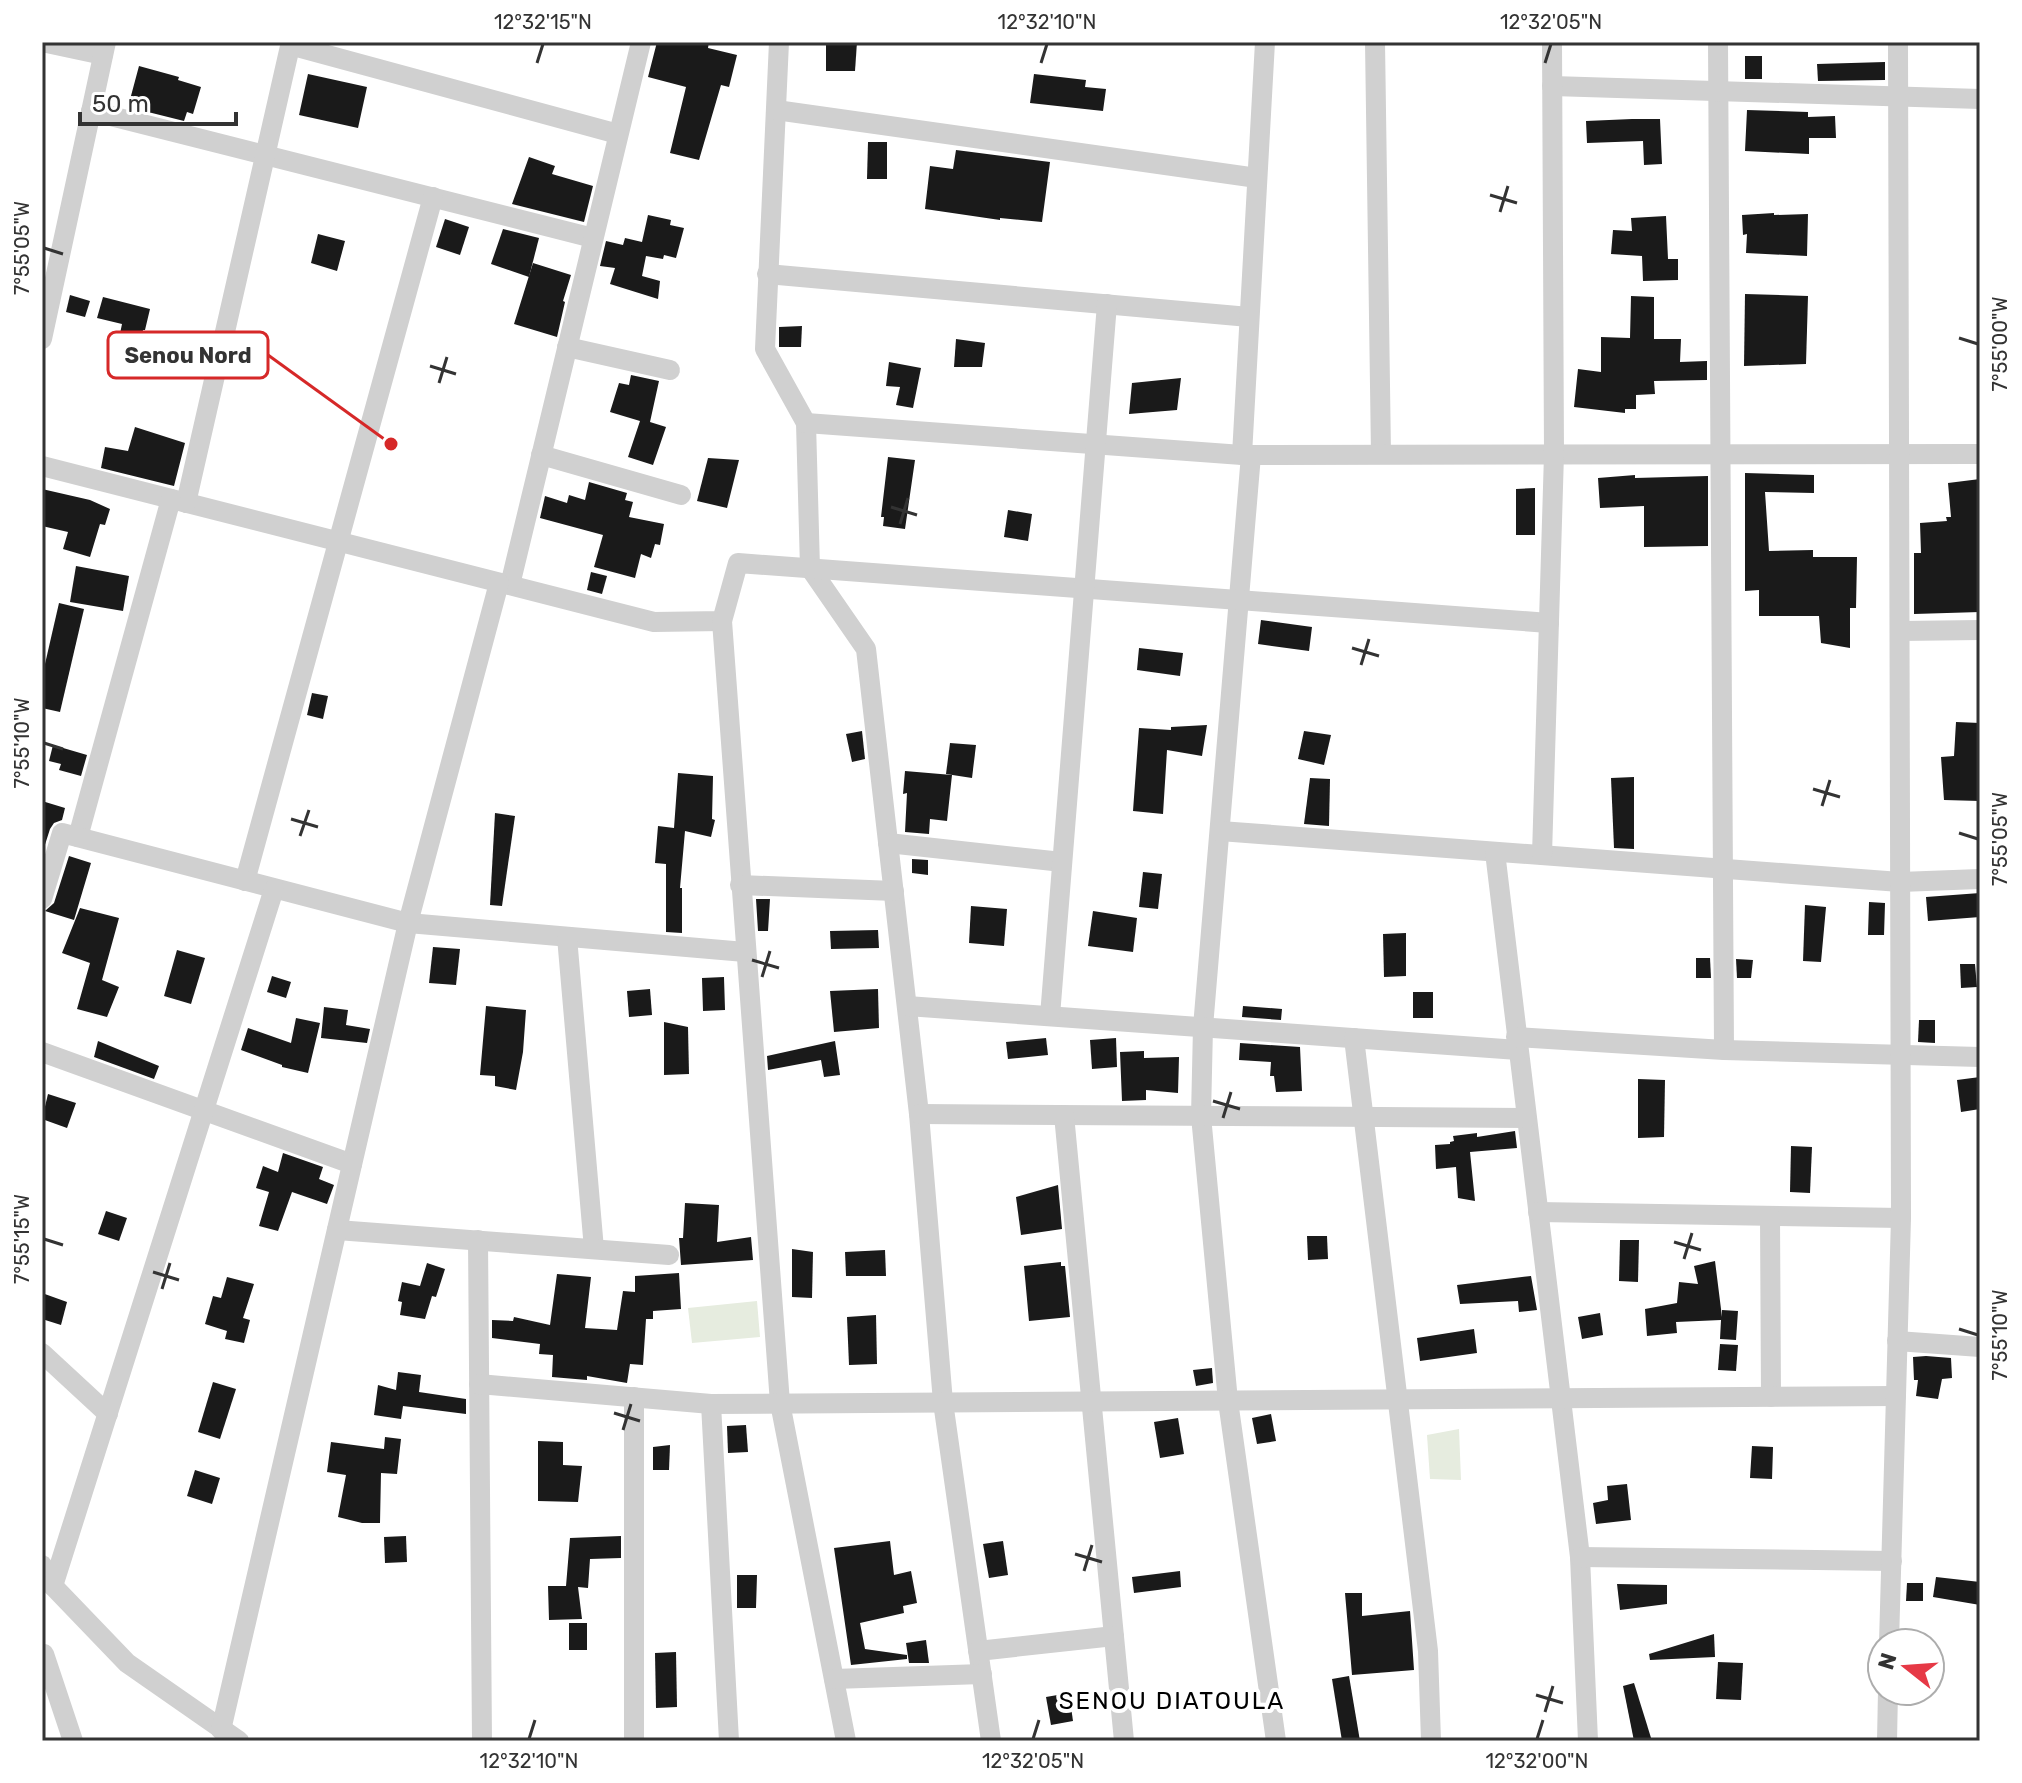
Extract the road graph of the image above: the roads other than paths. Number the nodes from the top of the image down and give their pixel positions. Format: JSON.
{"nodes":[{"id":1,"x":42,"y":42,"type":"edge"},
{"id":2,"x":641,"y":42,"type":"edge"},
{"id":3,"x":779,"y":42,"type":"edge"},
{"id":4,"x":1265,"y":42,"type":"edge"},
{"id":5,"x":1375,"y":42,"type":"edge"},
{"id":6,"x":1552,"y":42,"type":"edge"},
{"id":7,"x":1718,"y":42,"type":"edge"},
{"id":8,"x":1898,"y":42,"type":"edge"},
{"id":9,"x":291,"y":43,"type":"edge"},
{"id":10,"x":105,"y":48,"type":"edge"},
{"id":11,"x":1552,"y":86,"type":"junction"},
{"id":12,"x":1719,"y":91,"type":"junction"},
{"id":13,"x":1899,"y":97,"type":"junction"},
{"id":14,"x":1980,"y":99,"type":"edge"},
{"id":15,"x":776,"y":110,"type":"junction"},
{"id":16,"x":91,"y":111,"type":"junction"},
{"id":17,"x":618,"y":134,"type":"junction"},
{"id":18,"x":265,"y":155,"type":"junction"},
{"id":19,"x":1257,"y":178,"type":"junction"},
{"id":20,"x":433,"y":197,"type":"junction"},
{"id":21,"x":593,"y":238,"type":"junction"},
{"id":22,"x":767,"y":274,"type":"junction"},
{"id":23,"x":1107,"y":304,"type":"junction"},
{"id":24,"x":1249,"y":317,"type":"junction"},
{"id":25,"x":43,"y":326,"type":"edge"},
{"id":26,"x":567,"y":347,"type":"junction"},
{"id":27,"x":670,"y":370,"type":"dead end"},
{"id":28,"x":806,"y":423,"type":"junction"},
{"id":29,"x":1096,"y":444,"type":"junction"},
{"id":30,"x":1381,"y":454,"type":"junction"},
{"id":31,"x":1554,"y":454,"type":"junction"},
{"id":32,"x":1720,"y":454,"type":"junction"},
{"id":33,"x":1899,"y":454,"type":"junction"},
{"id":34,"x":1980,"y":454,"type":"edge"},
{"id":35,"x":541,"y":455,"type":"junction"},
{"id":36,"x":1246,"y":455,"type":"junction"},
{"id":37,"x":42,"y":466,"type":"edge"},
{"id":38,"x":681,"y":495,"type":"dead end"},
{"id":39,"x":178,"y":501,"type":"junction"},
{"id":40,"x":338,"y":541,"type":"junction"},
{"id":41,"x":810,"y":568,"type":"junction"},
{"id":42,"x":504,"y":584,"type":"junction"},
{"id":43,"x":1084,"y":588,"type":"junction"},
{"id":44,"x":1240,"y":600,"type":"junction"},
{"id":45,"x":722,"y":621,"type":"junction"},
{"id":46,"x":1549,"y":623,"type":"junction"},
{"id":47,"x":1980,"y":630,"type":"edge"},
{"id":48,"x":1900,"y":631,"type":"junction"},
{"id":49,"x":1220,"y":831,"type":"junction"},
{"id":50,"x":78,"y":837,"type":"junction"},
{"id":51,"x":888,"y":843,"type":"junction"},
{"id":52,"x":1495,"y":852,"type":"junction"},
{"id":53,"x":1542,"y":855,"type":"junction"},
{"id":54,"x":1062,"y":862,"type":"junction"},
{"id":55,"x":1723,"y":869,"type":"junction"},
{"id":56,"x":1980,"y":879,"type":"edge"},
{"id":57,"x":245,"y":881,"type":"junction"},
{"id":58,"x":1900,"y":882,"type":"junction"},
{"id":59,"x":740,"y":885,"type":"junction"},
{"id":60,"x":274,"y":889,"type":"junction"},
{"id":61,"x":894,"y":891,"type":"junction"},
{"id":62,"x":42,"y":899,"type":"edge"},
{"id":63,"x":408,"y":923,"type":"junction"},
{"id":64,"x":567,"y":937,"type":"junction"},
{"id":65,"x":745,"y":952,"type":"junction"},
{"id":66,"x":907,"y":1006,"type":"junction"},
{"id":67,"x":1050,"y":1016,"type":"junction"},
{"id":68,"x":1203,"y":1027,"type":"junction"},
{"id":69,"x":1354,"y":1038,"type":"junction"},
{"id":70,"x":1517,"y":1043,"type":"junction"},
{"id":71,"x":1724,"y":1050,"type":"junction"},
{"id":72,"x":42,"y":1052,"type":"edge"},
{"id":73,"x":1900,"y":1056,"type":"junction"},
{"id":74,"x":1980,"y":1057,"type":"edge"},
{"id":75,"x":204,"y":1111,"type":"junction"},
{"id":76,"x":919,"y":1114,"type":"junction"},
{"id":77,"x":1064,"y":1115,"type":"junction"},
{"id":78,"x":1201,"y":1116,"type":"junction"},
{"id":79,"x":1364,"y":1117,"type":"junction"},
{"id":80,"x":1526,"y":1118,"type":"junction"},
{"id":81,"x":352,"y":1164,"type":"junction"},
{"id":82,"x":1538,"y":1212,"type":"junction"},
{"id":83,"x":1770,"y":1217,"type":"junction"},
{"id":84,"x":1901,"y":1218,"type":"junction"},
{"id":85,"x":337,"y":1230,"type":"junction"},
{"id":86,"x":478,"y":1240,"type":"junction"},
{"id":87,"x":594,"y":1249,"type":"junction"},
{"id":88,"x":669,"y":1255,"type":"dead end"},
{"id":89,"x":1897,"y":1341,"type":"junction"},
{"id":90,"x":1980,"y":1347,"type":"edge"},
{"id":91,"x":42,"y":1353,"type":"edge"},
{"id":92,"x":479,"y":1384,"type":"junction"},
{"id":93,"x":1896,"y":1396,"type":"junction"},
{"id":94,"x":634,"y":1397,"type":"junction"},
{"id":95,"x":1771,"y":1397,"type":"junction"},
{"id":96,"x":1398,"y":1399,"type":"junction"},
{"id":97,"x":1561,"y":1399,"type":"junction"},
{"id":98,"x":1092,"y":1401,"type":"junction"},
{"id":99,"x":1228,"y":1401,"type":"junction"},
{"id":100,"x":943,"y":1402,"type":"junction"},
{"id":101,"x":780,"y":1403,"type":"junction"},
{"id":102,"x":711,"y":1404,"type":"junction"},
{"id":103,"x":108,"y":1414,"type":"junction"},
{"id":104,"x":1580,"y":1557,"type":"junction"},
{"id":105,"x":1892,"y":1561,"type":"junction"},
{"id":106,"x":42,"y":1565,"type":"edge"},
{"id":107,"x":53,"y":1586,"type":"junction"},
{"id":108,"x":1890,"y":1627,"type":"edge"},
{"id":109,"x":1114,"y":1636,"type":"junction"},
{"id":110,"x":978,"y":1651,"type":"junction"},
{"id":111,"x":44,"y":1654,"type":"edge"},
{"id":112,"x":982,"y":1674,"type":"junction"},
{"id":113,"x":834,"y":1679,"type":"junction"},
{"id":114,"x":1888,"y":1707,"type":"edge"},
{"id":115,"x":230,"y":1736,"type":"edge"},
{"id":116,"x":73,"y":1741,"type":"edge"},
{"id":117,"x":482,"y":1741,"type":"edge"},
{"id":118,"x":634,"y":1741,"type":"edge"},
{"id":119,"x":729,"y":1741,"type":"edge"},
{"id":120,"x":846,"y":1741,"type":"edge"},
{"id":121,"x":991,"y":1741,"type":"edge"},
{"id":122,"x":1124,"y":1741,"type":"edge"},
{"id":123,"x":1276,"y":1741,"type":"edge"},
{"id":124,"x":1431,"y":1741,"type":"edge"},
{"id":125,"x":1588,"y":1741,"type":"edge"},
{"id":126,"x":1887,"y":1741,"type":"edge"}],
"edges":[{"from":1,"to":10,"type":"street"},
{"from":2,"to":17,"type":"street"},
{"from":3,"to":15,"type":"street"},
{"from":4,"to":19,"type":"street"},
{"from":5,"to":30,"type":"street"},
{"from":6,"to":11,"type":"street"},
{"from":7,"to":12,"type":"street"},
{"from":8,"to":13,"type":"street"},
{"from":9,"to":17,"type":"street"},
{"from":9,"to":18,"type":"street"},
{"from":10,"to":16,"type":"street"},
{"from":11,"to":12,"type":"street"},
{"from":11,"to":31,"type":"street"},
{"from":12,"to":13,"type":"street"},
{"from":12,"to":32,"type":"street"},
{"from":13,"to":14,"type":"street"},
{"from":13,"to":33,"type":"street"},
{"from":15,"to":19,"type":"street"},
{"from":15,"to":22,"type":"street"},
{"from":16,"to":18,"type":"street"},
{"from":16,"to":25,"type":"street"},
{"from":17,"to":21,"type":"street"},
{"from":18,"to":20,"type":"street"},
{"from":18,"to":39,"type":"street"},
{"from":19,"to":24,"type":"street"},
{"from":20,"to":21,"type":"street"},
{"from":20,"to":40,"type":"street"},
{"from":21,"to":26,"type":"street"},
{"from":22,"to":23,"type":"street"},
{"from":22,"to":28,"type":"street"},
{"from":23,"to":24,"type":"street"},
{"from":23,"to":29,"type":"street"},
{"from":24,"to":36,"type":"street"},
{"from":26,"to":27,"type":"street"},
{"from":26,"to":35,"type":"street"},
{"from":28,"to":29,"type":"street"},
{"from":28,"to":41,"type":"street"},
{"from":29,"to":36,"type":"street"},
{"from":29,"to":43,"type":"street"},
{"from":30,"to":31,"type":"street"},
{"from":30,"to":36,"type":"street"},
{"from":31,"to":32,"type":"street"},
{"from":31,"to":46,"type":"street"},
{"from":32,"to":33,"type":"street"},
{"from":32,"to":55,"type":"street"},
{"from":33,"to":34,"type":"street"},
{"from":33,"to":48,"type":"street"},
{"from":35,"to":38,"type":"street"},
{"from":35,"to":42,"type":"street"},
{"from":36,"to":44,"type":"street"},
{"from":37,"to":39,"type":"street"},
{"from":39,"to":40,"type":"street"},
{"from":39,"to":50,"type":"street"},
{"from":40,"to":42,"type":"street"},
{"from":40,"to":57,"type":"street"},
{"from":41,"to":43,"type":"street"},
{"from":41,"to":45,"type":"street"},
{"from":41,"to":51,"type":"street"},
{"from":42,"to":45,"type":"street"},
{"from":42,"to":63,"type":"street"},
{"from":43,"to":44,"type":"street"},
{"from":43,"to":54,"type":"street"},
{"from":44,"to":46,"type":"street"},
{"from":44,"to":49,"type":"street"},
{"from":45,"to":59,"type":"street"},
{"from":46,"to":53,"type":"street"},
{"from":47,"to":48,"type":"street"},
{"from":48,"to":58,"type":"street"},
{"from":49,"to":52,"type":"street"},
{"from":49,"to":68,"type":"street"},
{"from":50,"to":57,"type":"street"},
{"from":50,"to":62,"type":"street"},
{"from":51,"to":54,"type":"street"},
{"from":51,"to":61,"type":"street"},
{"from":52,"to":53,"type":"street"},
{"from":52,"to":70,"type":"street"},
{"from":53,"to":55,"type":"street"},
{"from":54,"to":67,"type":"street"},
{"from":55,"to":58,"type":"street"},
{"from":55,"to":71,"type":"street"},
{"from":56,"to":58,"type":"street"},
{"from":57,"to":60,"type":"street"},
{"from":58,"to":73,"type":"street"},
{"from":59,"to":61,"type":"street"},
{"from":59,"to":65,"type":"street"},
{"from":60,"to":63,"type":"street"},
{"from":60,"to":75,"type":"street"},
{"from":61,"to":66,"type":"street"},
{"from":63,"to":64,"type":"street"},
{"from":63,"to":81,"type":"street"},
{"from":64,"to":65,"type":"street"},
{"from":64,"to":87,"type":"street"},
{"from":65,"to":101,"type":"street"},
{"from":66,"to":67,"type":"street"},
{"from":66,"to":76,"type":"street"},
{"from":67,"to":68,"type":"street"},
{"from":68,"to":69,"type":"street"},
{"from":68,"to":78,"type":"street"},
{"from":69,"to":70,"type":"street"},
{"from":69,"to":79,"type":"street"},
{"from":70,"to":71,"type":"street"},
{"from":70,"to":80,"type":"street"},
{"from":71,"to":73,"type":"street"},
{"from":72,"to":75,"type":"street"},
{"from":73,"to":74,"type":"street"},
{"from":73,"to":84,"type":"street"},
{"from":75,"to":81,"type":"street"},
{"from":75,"to":103,"type":"street"},
{"from":76,"to":77,"type":"street"},
{"from":76,"to":100,"type":"street"},
{"from":77,"to":78,"type":"street"},
{"from":77,"to":98,"type":"street"},
{"from":78,"to":79,"type":"street"},
{"from":78,"to":99,"type":"street"},
{"from":79,"to":80,"type":"street"},
{"from":79,"to":96,"type":"street"},
{"from":80,"to":82,"type":"street"},
{"from":81,"to":85,"type":"street"},
{"from":82,"to":83,"type":"street"},
{"from":82,"to":97,"type":"street"},
{"from":83,"to":84,"type":"street"},
{"from":83,"to":95,"type":"street"},
{"from":84,"to":89,"type":"street"},
{"from":85,"to":86,"type":"street"},
{"from":85,"to":115,"type":"street"},
{"from":86,"to":87,"type":"street"},
{"from":86,"to":92,"type":"street"},
{"from":87,"to":88,"type":"street"},
{"from":89,"to":90,"type":"street"},
{"from":89,"to":93,"type":"street"},
{"from":91,"to":103,"type":"street"},
{"from":92,"to":94,"type":"street"},
{"from":92,"to":117,"type":"street"},
{"from":93,"to":95,"type":"street"},
{"from":93,"to":105,"type":"street"},
{"from":94,"to":102,"type":"street"},
{"from":94,"to":118,"type":"street"},
{"from":95,"to":97,"type":"street"},
{"from":96,"to":97,"type":"street"},
{"from":96,"to":99,"type":"street"},
{"from":96,"to":124,"type":"street"},
{"from":97,"to":104,"type":"street"},
{"from":98,"to":99,"type":"street"},
{"from":98,"to":100,"type":"street"},
{"from":98,"to":109,"type":"street"},
{"from":99,"to":123,"type":"street"},
{"from":100,"to":101,"type":"street"},
{"from":100,"to":110,"type":"street"},
{"from":101,"to":102,"type":"street"},
{"from":101,"to":113,"type":"street"},
{"from":102,"to":119,"type":"street"},
{"from":103,"to":107,"type":"street"},
{"from":104,"to":105,"type":"street"},
{"from":104,"to":125,"type":"street"},
{"from":105,"to":108,"type":"street"},
{"from":106,"to":107,"type":"street"},
{"from":107,"to":115,"type":"street"},
{"from":109,"to":110,"type":"street"},
{"from":109,"to":122,"type":"street"},
{"from":110,"to":112,"type":"street"},
{"from":111,"to":116,"type":"street"},
{"from":112,"to":113,"type":"street"},
{"from":112,"to":121,"type":"street"},
{"from":113,"to":120,"type":"street"},
{"from":114,"to":126,"type":"street"}]}
